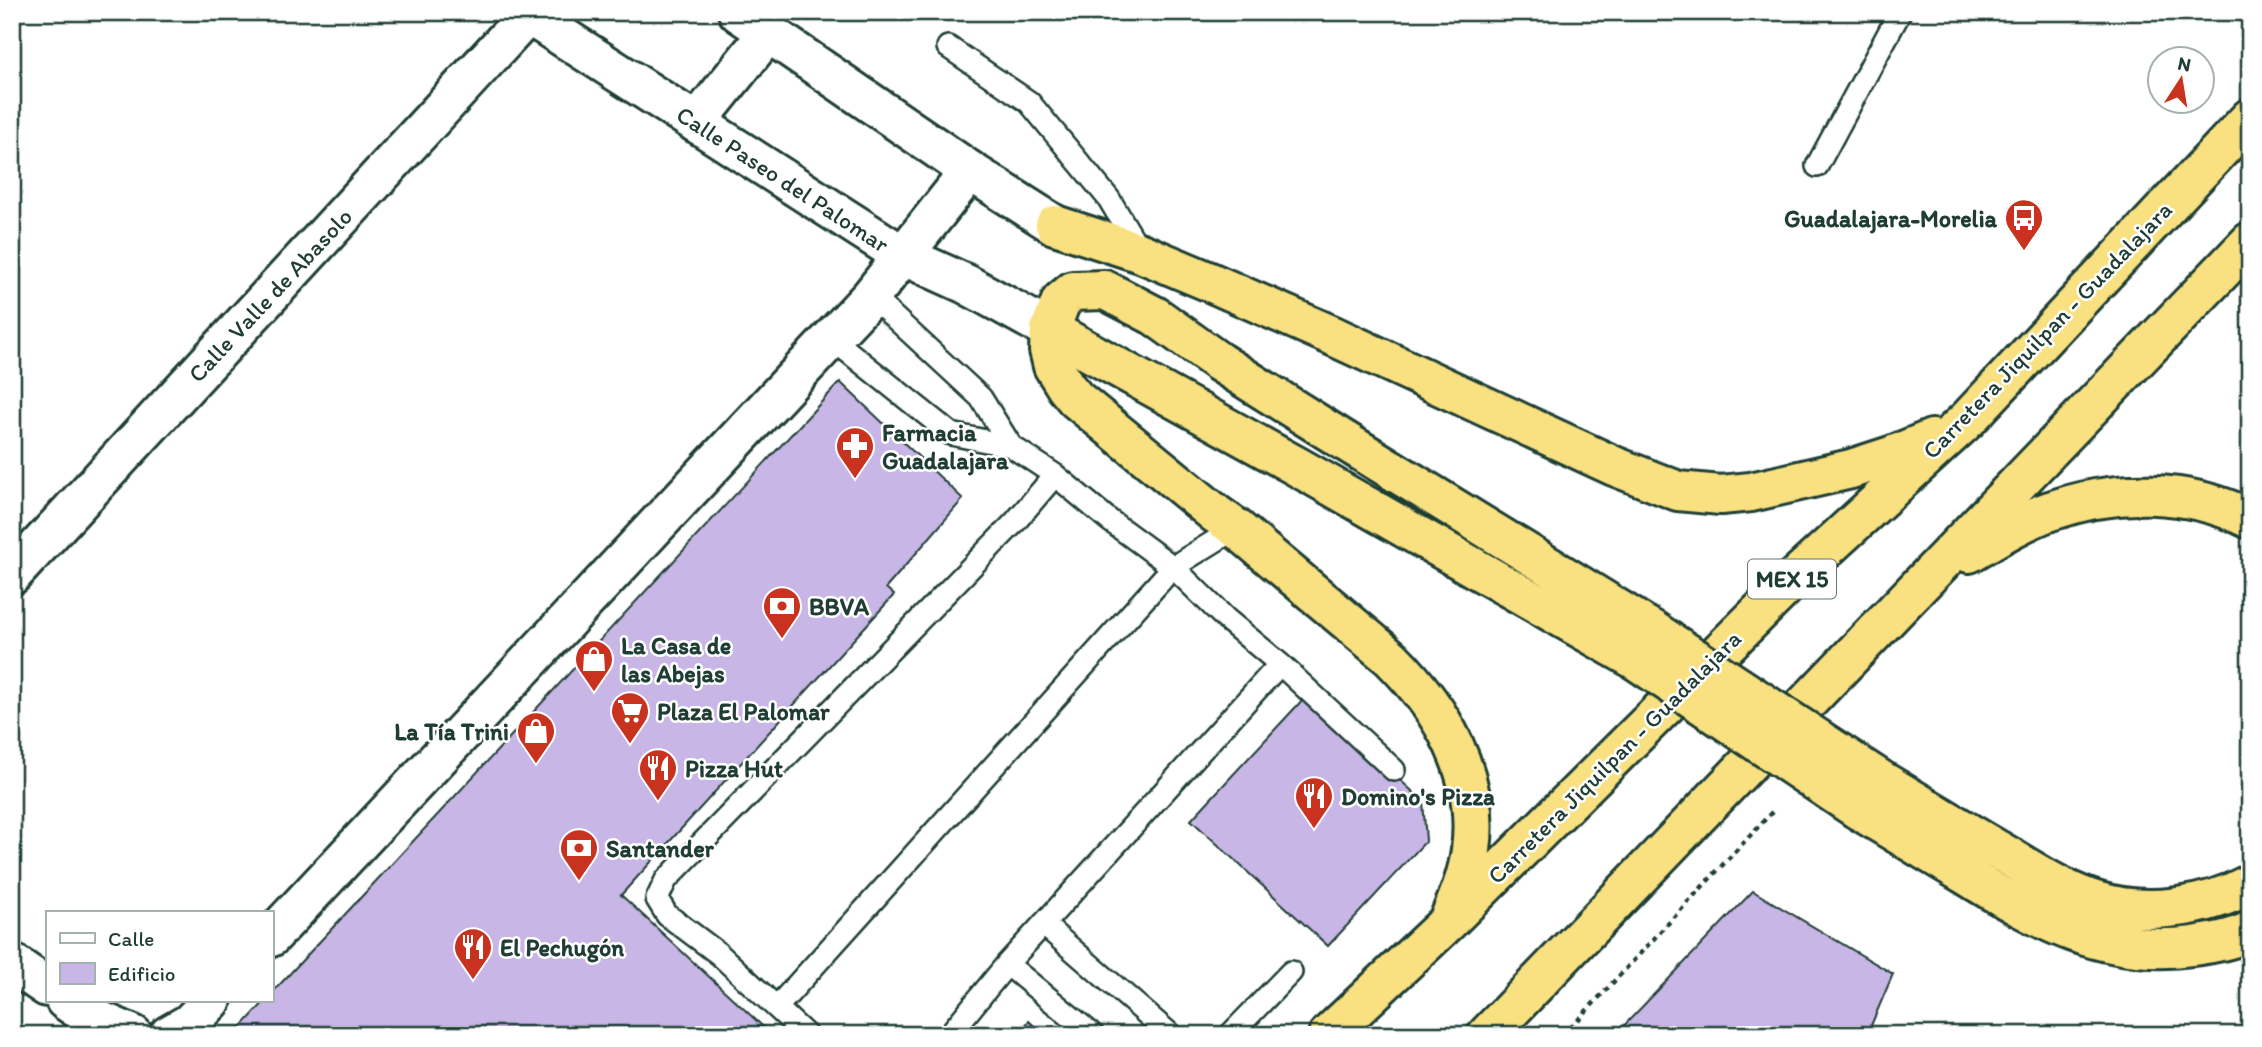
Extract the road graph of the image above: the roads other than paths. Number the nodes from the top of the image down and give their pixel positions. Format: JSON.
{"nodes":[{"id":1,"x":1900,"y":12,"type":"edge"},
{"id":2,"x":526,"y":14,"type":"edge"},
{"id":3,"x":753,"y":23,"type":"edge"},
{"id":4,"x":948,"y":47,"type":"dead end"},
{"id":5,"x":2250,"y":118,"type":"edge"},
{"id":6,"x":696,"y":123,"type":"junction"},
{"id":7,"x":1817,"y":166,"type":"dead end"},
{"id":8,"x":970,"y":171,"type":"junction"},
{"id":9,"x":1055,"y":225,"type":"junction"},
{"id":10,"x":2250,"y":242,"type":"edge"},
{"id":11,"x":1141,"y":253,"type":"junction"},
{"id":12,"x":902,"y":256,"type":"junction"},
{"id":13,"x":871,"y":296,"type":"junction"},
{"id":14,"x":1050,"y":330,"type":"junction"},
{"id":15,"x":831,"y":338,"type":"junction"},
{"id":16,"x":1219,"y":362,"type":"junction"},
{"id":17,"x":1968,"y":419,"type":"junction"},
{"id":18,"x":1011,"y":446,"type":"junction"},
{"id":19,"x":1055,"y":475,"type":"junction"},
{"id":20,"x":2250,"y":519,"type":"edge"},
{"id":21,"x":1236,"y":528,"type":"junction"},
{"id":22,"x":1173,"y":568,"type":"junction"},
{"id":23,"x":1936,"y":570,"type":"junction"},
{"id":24,"x":12,"y":575,"type":"edge"},
{"id":25,"x":1643,"y":645,"type":"junction"},
{"id":26,"x":1280,"y":664,"type":"junction"},
{"id":27,"x":1394,"y":770,"type":"dead end"},
{"id":28,"x":1868,"y":794,"type":"junction"},
{"id":29,"x":2250,"y":884,"type":"edge"},
{"id":30,"x":1448,"y":922,"type":"junction"},
{"id":31,"x":1044,"y":924,"type":"junction"},
{"id":32,"x":2250,"y":931,"type":"edge"},
{"id":33,"x":273,"y":935,"type":"edge"},
{"id":34,"x":12,"y":963,"type":"edge"},
{"id":35,"x":1007,"y":964,"type":"junction"},
{"id":36,"x":1291,"y":972,"type":"dead end"},
{"id":37,"x":46,"y":987,"type":"edge"},
{"id":38,"x":68,"y":1002,"type":"edge"},
{"id":39,"x":210,"y":1002,"type":"edge"},
{"id":40,"x":777,"y":1006,"type":"junction"},
{"id":41,"x":133,"y":1035,"type":"edge"},
{"id":42,"x":169,"y":1035,"type":"edge"},
{"id":43,"x":806,"y":1035,"type":"edge"},
{"id":44,"x":949,"y":1035,"type":"edge"},
{"id":45,"x":1093,"y":1035,"type":"edge"},
{"id":46,"x":1171,"y":1035,"type":"edge"},
{"id":47,"x":1230,"y":1035,"type":"edge"},
{"id":48,"x":1328,"y":1035,"type":"edge"},
{"id":49,"x":1487,"y":1035,"type":"edge"}],
"edges":[{"from":1,"to":7,"type":"lane"},
{"from":2,"to":6,"type":"street","name":"Calle Paseo del Palomar"},
{"from":2,"to":24,"type":"street","name":"Calle Valle de Abasolo"},
{"from":3,"to":6,"type":"street"},
{"from":3,"to":8,"type":"street"},
{"from":4,"to":11,"type":"lane"},
{"from":5,"to":17,"type":"highway","name":"Carretera Jiquilpan - Guadalajara","number":"MEX 15"},
{"from":6,"to":12,"type":"street","name":"Calle Paseo del Palomar"},
{"from":8,"to":9,"type":"street"},
{"from":8,"to":12,"type":"street"},
{"from":9,"to":11,"type":"highway"},
{"from":9,"to":16,"type":"highway"},
{"from":10,"to":23,"type":"highway"},
{"from":11,"to":17,"type":"highway"},
{"from":12,"to":13,"type":"street"},
{"from":12,"to":14,"type":"street","name":"Calle Paseo del Palomar"},
{"from":13,"to":15,"type":"street"},
{"from":13,"to":18,"type":"lane"},
{"from":14,"to":16,"type":"highway"},
{"from":14,"to":21,"type":"highway"},
{"from":14,"to":25,"type":"highway"},
{"from":15,"to":18,"type":"lane"},
{"from":15,"to":33,"type":"street"},
{"from":16,"to":25,"type":"highway"},
{"from":17,"to":30,"type":"highway","name":"Carretera Jiquilpan - Guadalajara","number":"MEX 15"},
{"from":18,"to":19,"type":"lane"},
{"from":19,"to":22,"type":"lane"},
{"from":19,"to":40,"type":"lane"},
{"from":20,"to":23,"type":"highway"},
{"from":21,"to":22,"type":"lane"},
{"from":21,"to":30,"type":"highway"},
{"from":22,"to":26,"type":"lane"},
{"from":22,"to":40,"type":"lane"},
{"from":23,"to":49,"type":"highway"},
{"from":25,"to":28,"type":"highway","bridge":true},
{"from":26,"to":27,"type":"lane"},
{"from":26,"to":31,"type":"lane"},
{"from":28,"to":29,"type":"highway"},
{"from":28,"to":32,"type":"highway"},
{"from":30,"to":48,"type":"highway","name":"Carretera Jiquilpan - Guadalajara","number":"MEX 15"},
{"from":31,"to":35,"type":"lane"},
{"from":31,"to":46,"type":"lane"},
{"from":34,"to":37,"type":"street"},
{"from":35,"to":44,"type":"lane"},
{"from":35,"to":45,"type":"lane"},
{"from":36,"to":47,"type":"lane"},
{"from":38,"to":41,"type":"street"},
{"from":39,"to":42,"type":"street"},
{"from":40,"to":43,"type":"lane"}]}
